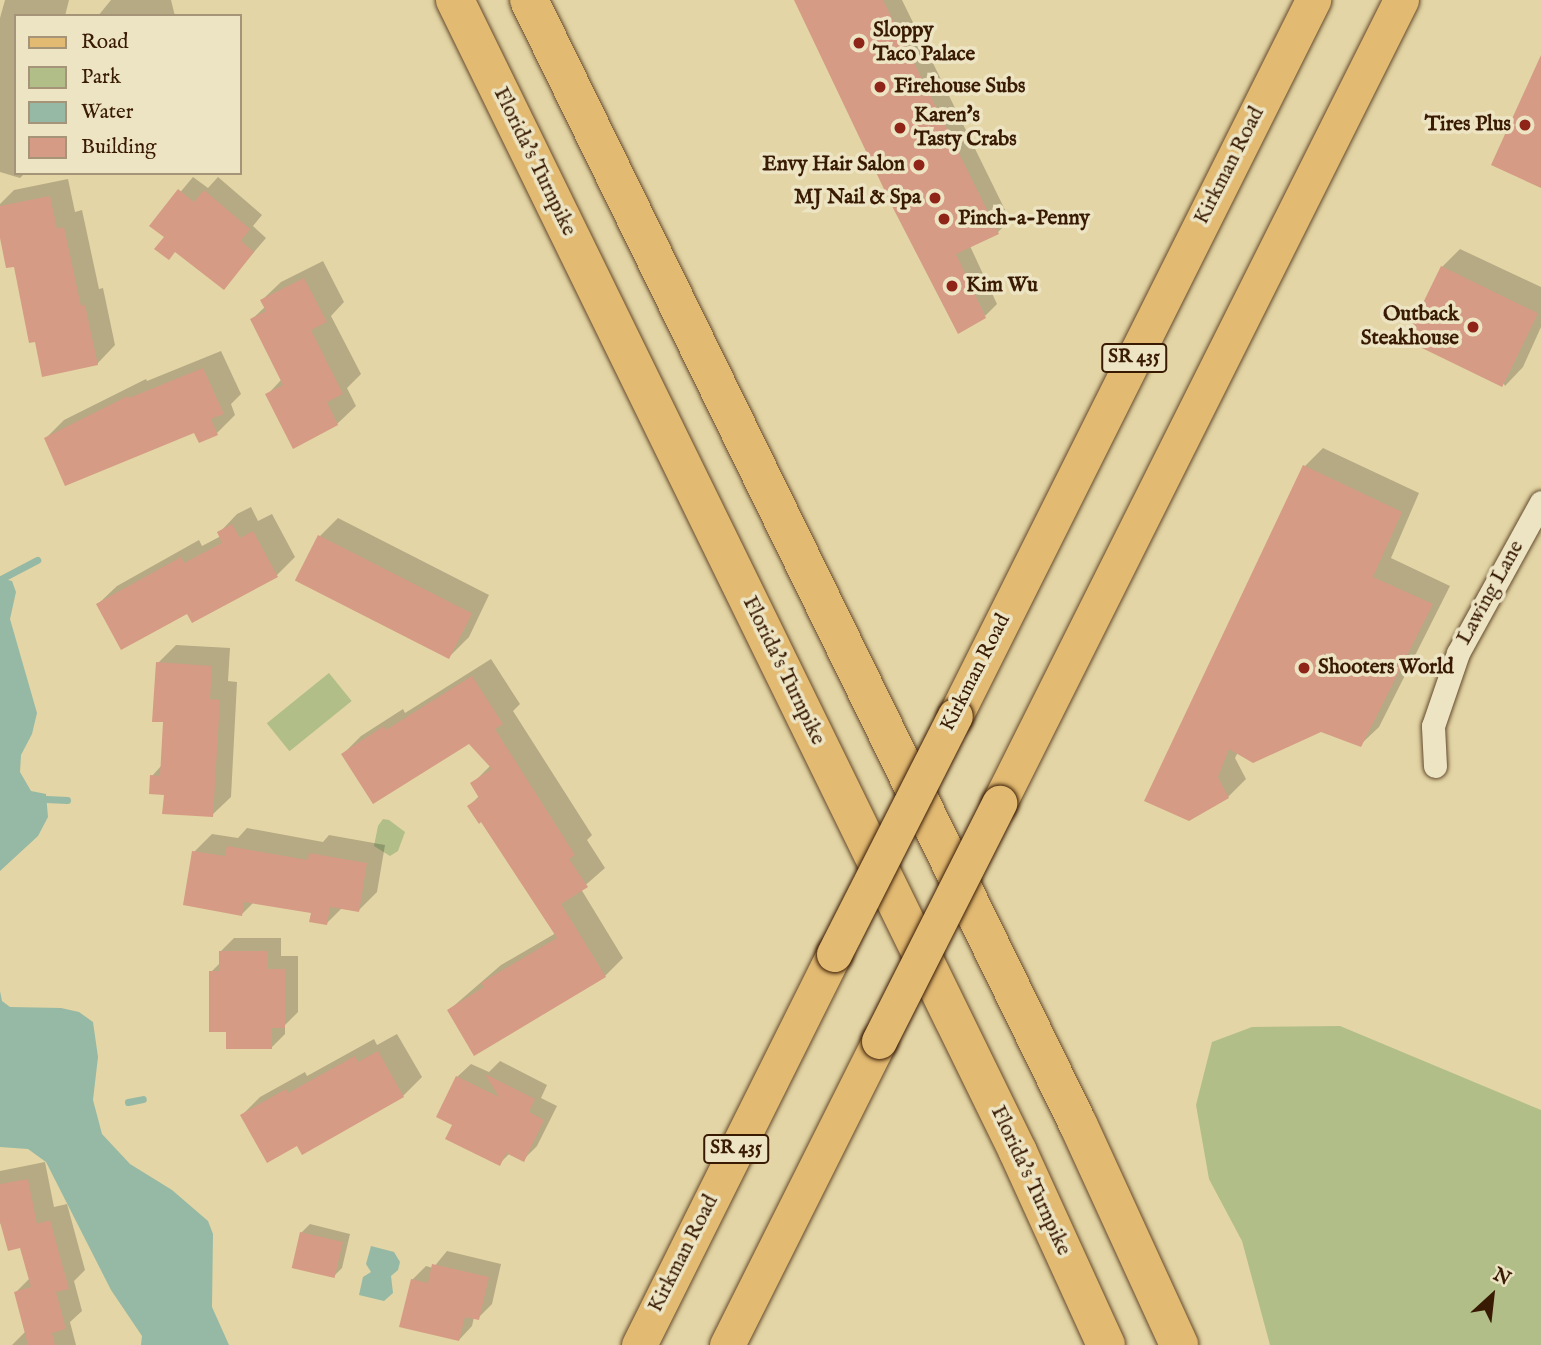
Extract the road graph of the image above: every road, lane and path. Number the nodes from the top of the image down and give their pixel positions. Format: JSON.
{"nodes":[{"id":1,"x":455,"y":0,"type":"edge"},
{"id":2,"x":529,"y":0,"type":"edge"},
{"id":3,"x":1313,"y":0,"type":"edge"},
{"id":4,"x":1401,"y":0,"type":"edge"},
{"id":5,"x":1541,"y":502,"type":"edge"},
{"id":6,"x":1435,"y":766,"type":"dead end"},
{"id":7,"x":639,"y":1345,"type":"edge"},
{"id":8,"x":727,"y":1345,"type":"edge"},
{"id":9,"x":1106,"y":1345,"type":"edge"},
{"id":10,"x":1179,"y":1345,"type":"edge"}],
"edges":[{"from":1,"to":9,"type":"highway","name":"Florida's Turnpike"},
{"from":2,"to":10,"type":"highway"},
{"from":3,"to":7,"type":"main road","name":"Kirkman Road","number":"SR 435","bridge":true},
{"from":4,"to":8,"type":"main road","bridge":true},
{"from":5,"to":6,"type":"street","name":"Lawing Lane"}]}
